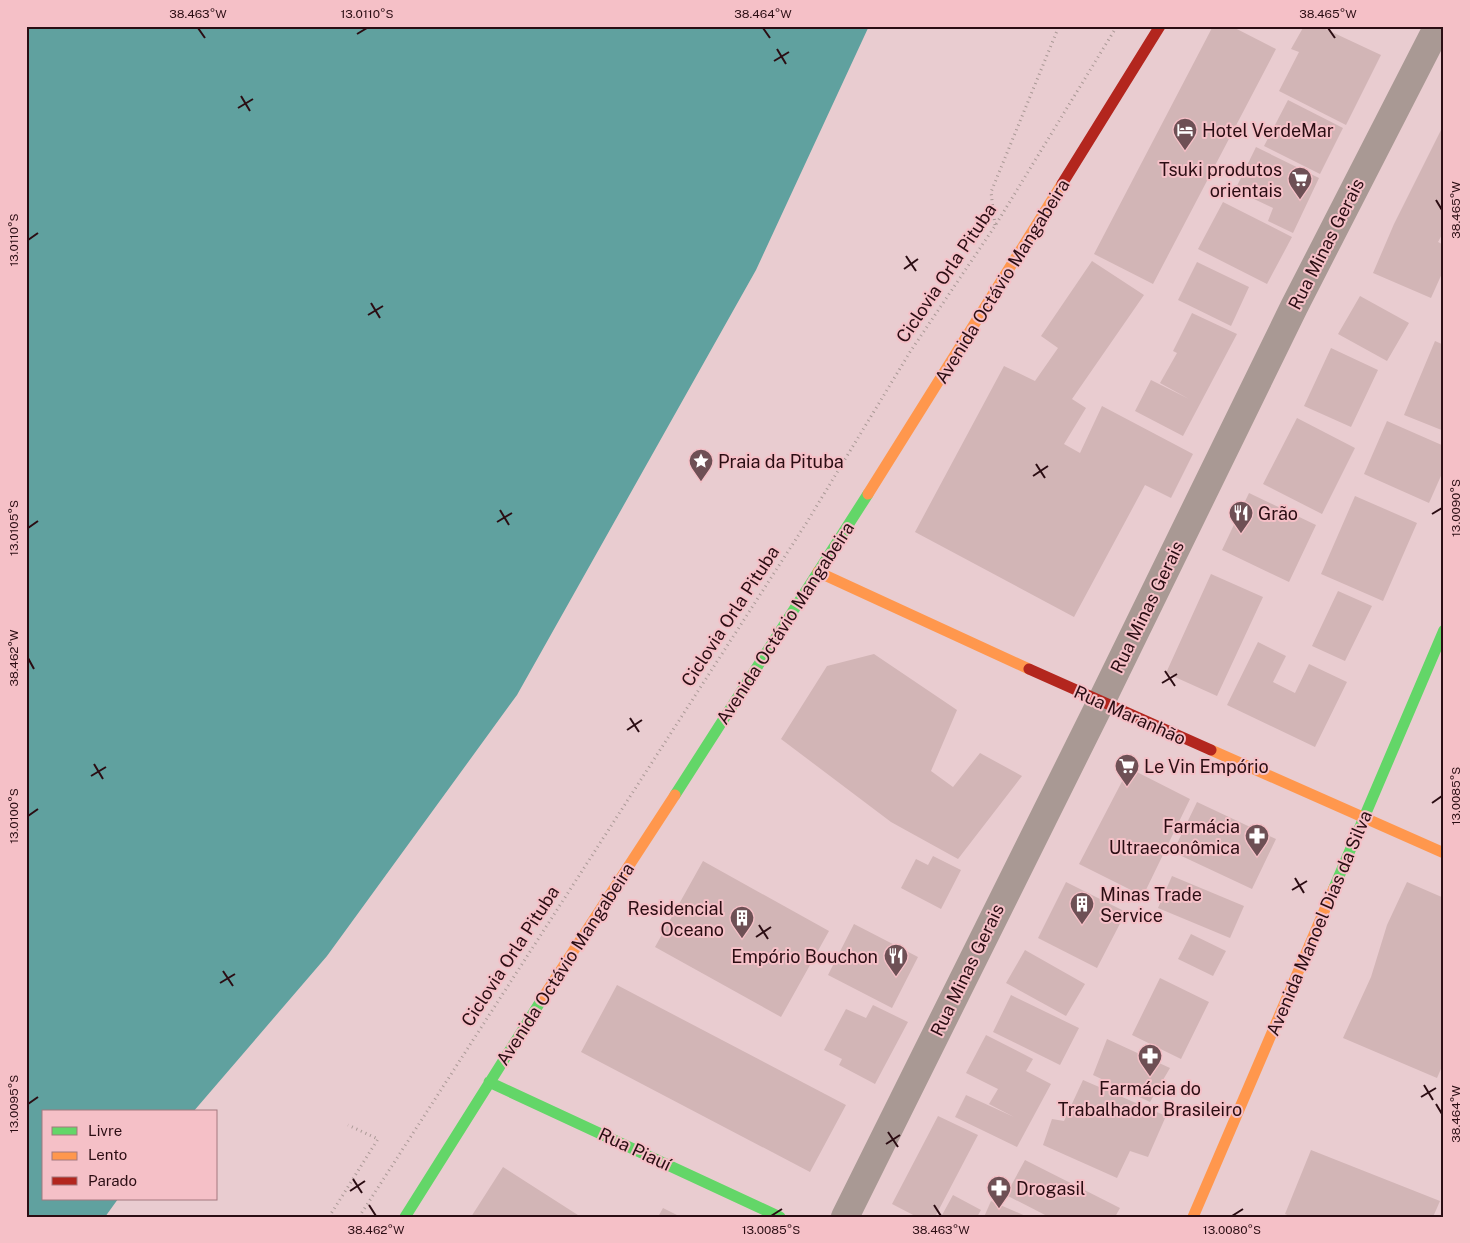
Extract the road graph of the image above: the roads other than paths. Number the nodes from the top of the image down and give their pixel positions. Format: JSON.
{"nodes":[{"id":1,"x":1160,"y":26,"type":"edge"},
{"id":2,"x":1438,"y":26,"type":"edge"},
{"id":3,"x":818,"y":572,"type":"junction"},
{"id":4,"x":1444,"y":630,"type":"edge"},
{"id":5,"x":1101,"y":702,"type":"junction"},
{"id":6,"x":1363,"y":818,"type":"junction"},
{"id":7,"x":1444,"y":853,"type":"edge"},
{"id":8,"x":489,"y":1082,"type":"junction"},
{"id":9,"x":405,"y":1217,"type":"edge"},
{"id":10,"x":780,"y":1217,"type":"edge"},
{"id":11,"x":845,"y":1217,"type":"edge"},
{"id":12,"x":1193,"y":1217,"type":"edge"}],
"edges":[{"from":1,"to":3,"type":"main road","name":"Avenida Octávio Mangabeira"},
{"from":2,"to":5,"type":"street","name":"Rua Minas Gerais"},
{"from":3,"to":5,"type":"main road","name":"Rua Maranhão"},
{"from":3,"to":8,"type":"main road","name":"Avenida Octávio Mangabeira"},
{"from":4,"to":6,"type":"main road","name":"Avenida Manoel Dias da Silva"},
{"from":5,"to":6,"type":"main road","name":"Rua Maranhão"},
{"from":5,"to":11,"type":"street","name":"Rua Minas Gerais"},
{"from":6,"to":7,"type":"main road","name":"Rua Maranhão"},
{"from":6,"to":12,"type":"main road","name":"Avenida Manoel Dias da Silva"},
{"from":8,"to":9,"type":"main road","name":"Avenida Octávio Mangabeira"},
{"from":8,"to":10,"type":"main road","name":"Rua Piauí"}]}
